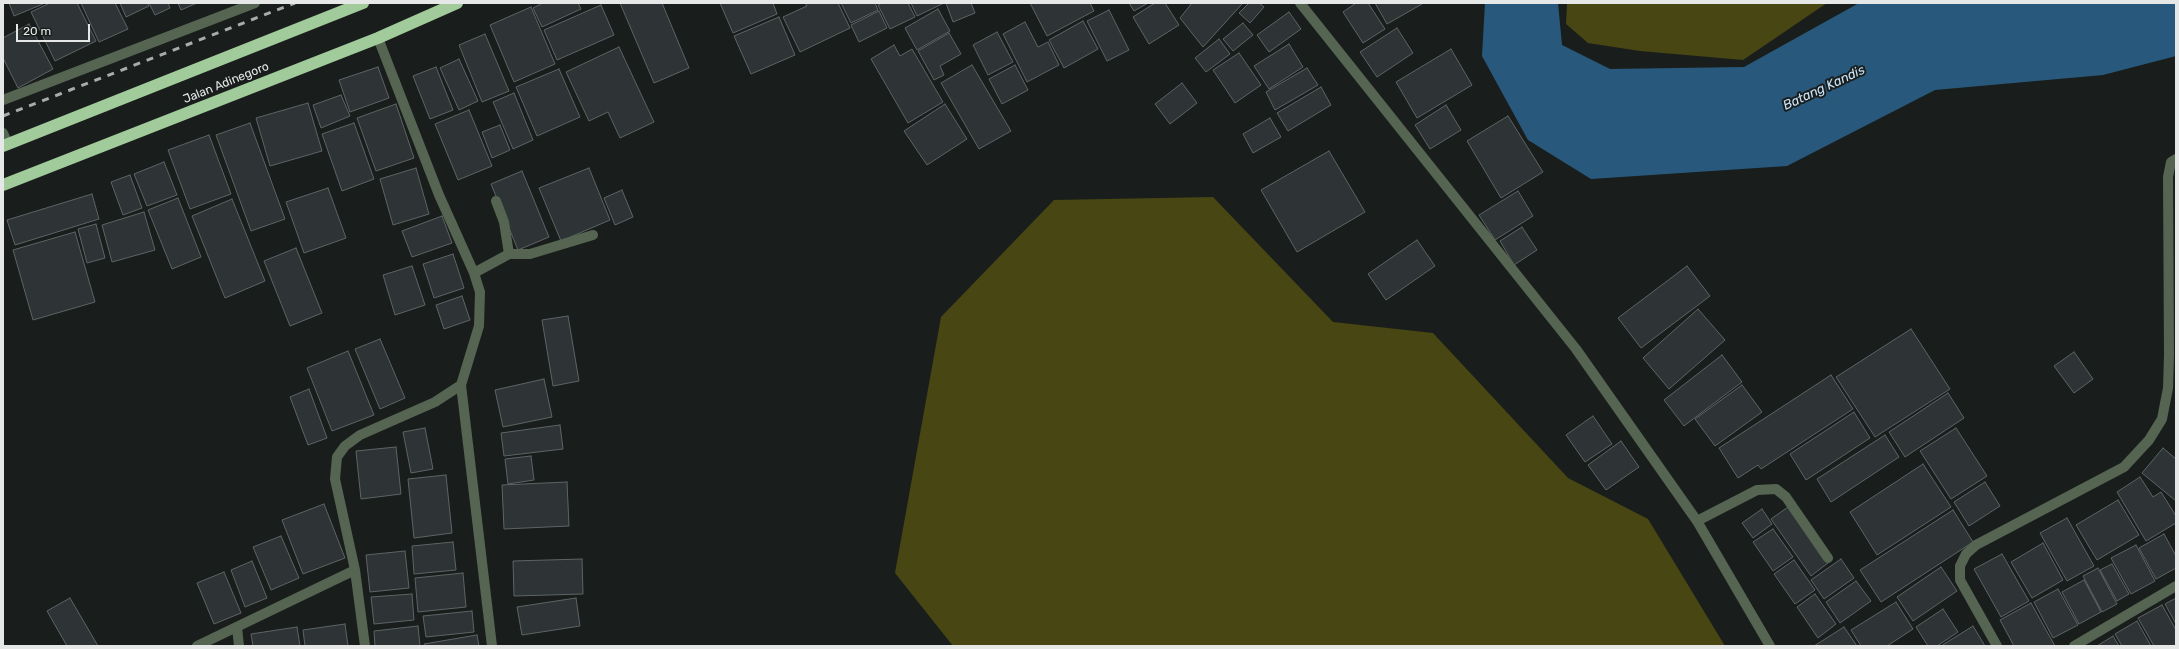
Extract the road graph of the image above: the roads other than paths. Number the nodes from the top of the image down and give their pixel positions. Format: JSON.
{"nodes":[{"id":1,"x":255,"y":3,"type":"edge"},
{"id":2,"x":363,"y":3,"type":"edge"},
{"id":3,"x":457,"y":3,"type":"edge"},
{"id":4,"x":1302,"y":4,"type":"edge"},
{"id":5,"x":378,"y":38,"type":"junction"},
{"id":6,"x":3,"y":100,"type":"edge"},
{"id":7,"x":5,"y":141,"type":"edge"},
{"id":8,"x":2176,"y":159,"type":"edge"},
{"id":9,"x":3,"y":185,"type":"edge"},
{"id":10,"x":496,"y":200,"type":"dead end"},
{"id":11,"x":593,"y":235,"type":"dead end"},
{"id":12,"x":509,"y":254,"type":"junction"},
{"id":13,"x":474,"y":273,"type":"junction"},
{"id":14,"x":461,"y":385,"type":"junction"},
{"id":15,"x":1697,"y":521,"type":"junction"},
{"id":16,"x":1828,"y":558,"type":"dead end"},
{"id":17,"x":355,"y":570,"type":"junction"},
{"id":18,"x":2176,"y":586,"type":"edge"},
{"id":19,"x":237,"y":627,"type":"junction"},
{"id":20,"x":197,"y":646,"type":"edge"},
{"id":21,"x":239,"y":646,"type":"edge"},
{"id":22,"x":365,"y":646,"type":"edge"},
{"id":23,"x":492,"y":646,"type":"edge"},
{"id":24,"x":1770,"y":646,"type":"edge"},
{"id":25,"x":1997,"y":646,"type":"edge"},
{"id":26,"x":2074,"y":646,"type":"edge"}],
"edges":[{"from":1,"to":6,"type":"street"},
{"from":2,"to":7,"type":"highway","name":"Jalan Adinegoro"},
{"from":3,"to":5,"type":"highway","name":"Jalan Adinegoro"},
{"from":4,"to":15,"type":"street"},
{"from":5,"to":9,"type":"highway","name":"Jalan Adinegoro"},
{"from":5,"to":13,"type":"street"},
{"from":8,"to":25,"type":"street"},
{"from":10,"to":12,"type":"street"},
{"from":11,"to":12,"type":"street"},
{"from":12,"to":13,"type":"street"},
{"from":13,"to":14,"type":"street"},
{"from":14,"to":17,"type":"street"},
{"from":14,"to":23,"type":"street"},
{"from":15,"to":16,"type":"street"},
{"from":15,"to":24,"type":"street"},
{"from":17,"to":19,"type":"street"},
{"from":17,"to":22,"type":"street"},
{"from":18,"to":26,"type":"street"},
{"from":19,"to":20,"type":"street"},
{"from":19,"to":21,"type":"street"}]}
